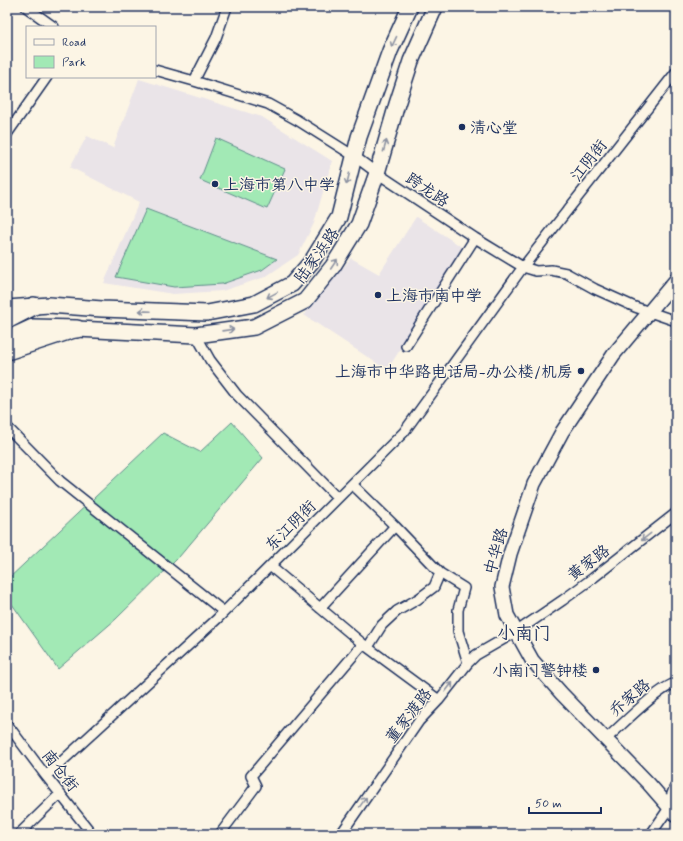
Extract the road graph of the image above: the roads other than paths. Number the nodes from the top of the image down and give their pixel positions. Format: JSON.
{"nodes":[{"id":1,"x":26,"y":7,"type":"edge"},
{"id":2,"x":227,"y":7,"type":"edge"},
{"id":3,"x":410,"y":7,"type":"edge"},
{"id":4,"x":435,"y":7,"type":"edge"},
{"id":5,"x":53,"y":26,"type":"edge"},
{"id":6,"x":156,"y":70,"type":"edge"},
{"id":7,"x":676,"y":72,"type":"edge"},
{"id":8,"x":46,"y":78,"type":"edge"},
{"id":9,"x":194,"y":81,"type":"junction"},
{"id":10,"x":7,"y":134,"type":"edge"},
{"id":11,"x":354,"y":156,"type":"junction"},
{"id":12,"x":377,"y":173,"type":"junction"},
{"id":13,"x":475,"y":238,"type":"junction"},
{"id":14,"x":523,"y":267,"type":"junction"},
{"id":15,"x":676,"y":280,"type":"edge"},
{"id":16,"x":34,"y":306,"type":"junction"},
{"id":17,"x":7,"y":308,"type":"edge"},
{"id":18,"x":649,"y":311,"type":"junction"},
{"id":19,"x":7,"y":320,"type":"edge"},
{"id":20,"x":676,"y":321,"type":"edge"},
{"id":21,"x":78,"y":329,"type":"junction"},
{"id":22,"x":196,"y":335,"type":"junction"},
{"id":23,"x":7,"y":340,"type":"edge"},
{"id":24,"x":406,"y":346,"type":"dead end"},
{"id":25,"x":7,"y":352,"type":"edge"},
{"id":26,"x":7,"y":427,"type":"edge"},
{"id":27,"x":352,"y":484,"type":"junction"},
{"id":28,"x":338,"y":498,"type":"junction"},
{"id":29,"x":676,"y":513,"type":"edge"},
{"id":30,"x":395,"y":526,"type":"junction"},
{"id":31,"x":270,"y":566,"type":"junction"},
{"id":32,"x":440,"y":573,"type":"junction"},
{"id":33,"x":320,"y":608,"type":"junction"},
{"id":34,"x":224,"y":612,"type":"junction"},
{"id":35,"x":516,"y":632,"type":"junction"},
{"id":36,"x":365,"y":645,"type":"junction"},
{"id":37,"x":468,"y":662,"type":"junction"},
{"id":38,"x":676,"y":683,"type":"edge"},
{"id":39,"x":439,"y":700,"type":"junction"},
{"id":40,"x":7,"y":724,"type":"edge"},
{"id":41,"x":606,"y":739,"type":"junction"},
{"id":42,"x":46,"y":776,"type":"junction"},
{"id":43,"x":676,"y":789,"type":"edge"},
{"id":44,"x":60,"y":794,"type":"junction"},
{"id":45,"x":672,"y":812,"type":"edge"},
{"id":46,"x":19,"y":834,"type":"edge"},
{"id":47,"x":92,"y":834,"type":"edge"},
{"id":48,"x":220,"y":834,"type":"edge"},
{"id":49,"x":341,"y":834,"type":"edge"},
{"id":50,"x":651,"y":834,"type":"edge"}],
"edges":[{"from":1,"to":5,"type":"street"},
{"from":2,"to":9,"type":"street"},
{"from":3,"to":11,"type":"main road","name":"陆家浜路","one_way":true},
{"from":12,"to":4,"type":"main road","name":"陆家浜路","one_way":true},
{"from":6,"to":9,"type":"street","name":"跨龙路"},
{"from":7,"to":14,"type":"street","name":"江阴街"},
{"from":8,"to":10,"type":"street"},
{"from":9,"to":11,"type":"street","name":"跨龙路"},
{"from":11,"to":12,"type":"street","name":"跨龙路"},
{"from":11,"to":16,"type":"main road","name":"陆家浜路","one_way":true},
{"from":12,"to":13,"type":"street","name":"跨龙路"},
{"from":22,"to":12,"type":"main road","name":"陆家浜路","one_way":true},
{"from":13,"to":14,"type":"street","name":"跨龙路"},
{"from":13,"to":24,"type":"street"},
{"from":14,"to":18,"type":"street","name":"跨龙路"},
{"from":14,"to":27,"type":"street","name":"东江阴街"},
{"from":15,"to":18,"type":"street","name":"中华路"},
{"from":16,"to":17,"type":"main road","name":"陆家浜路"},
{"from":16,"to":19,"type":"highway"},
{"from":18,"to":20,"type":"street","name":"跨龙路"},
{"from":18,"to":35,"type":"street","name":"中华路"},
{"from":21,"to":22,"type":"main road","name":"陆家浜路"},
{"from":21,"to":23,"type":"highway"},
{"from":21,"to":25,"type":"main road","name":"陆家浜路"},
{"from":22,"to":28,"type":"street"},
{"from":26,"to":34,"type":"street"},
{"from":27,"to":28,"type":"street","name":"东江阴街"},
{"from":27,"to":30,"type":"street"},
{"from":28,"to":31,"type":"street","name":"东江阴街"},
{"from":29,"to":35,"type":"street","name":"黄家路","one_way":true},
{"from":30,"to":32,"type":"street"},
{"from":30,"to":33,"type":"street"},
{"from":31,"to":33,"type":"street"},
{"from":31,"to":34,"type":"street","name":"东江阴街"},
{"from":32,"to":36,"type":"street"},
{"from":32,"to":37,"type":"street"},
{"from":33,"to":36,"type":"street"},
{"from":34,"to":42,"type":"street","name":"东江阴街"},
{"from":35,"to":37,"type":"street","name":"董家渡路"},
{"from":35,"to":41,"type":"street","name":"中华路"},
{"from":36,"to":39,"type":"street"},
{"from":36,"to":48,"type":"street"},
{"from":39,"to":37,"type":"street","name":"董家渡路","one_way":true},
{"from":38,"to":41,"type":"street","name":"乔家路"},
{"from":49,"to":39,"type":"street","name":"董家渡路","one_way":true},
{"from":40,"to":42,"type":"street","name":"南仓街"},
{"from":41,"to":45,"type":"street","name":"中华路"},
{"from":42,"to":44,"type":"street","name":"南仓街"},
{"from":43,"to":45,"type":"street"},
{"from":44,"to":46,"type":"street"},
{"from":44,"to":47,"type":"street","name":"南仓街"},
{"from":45,"to":50,"type":"street"}]}
